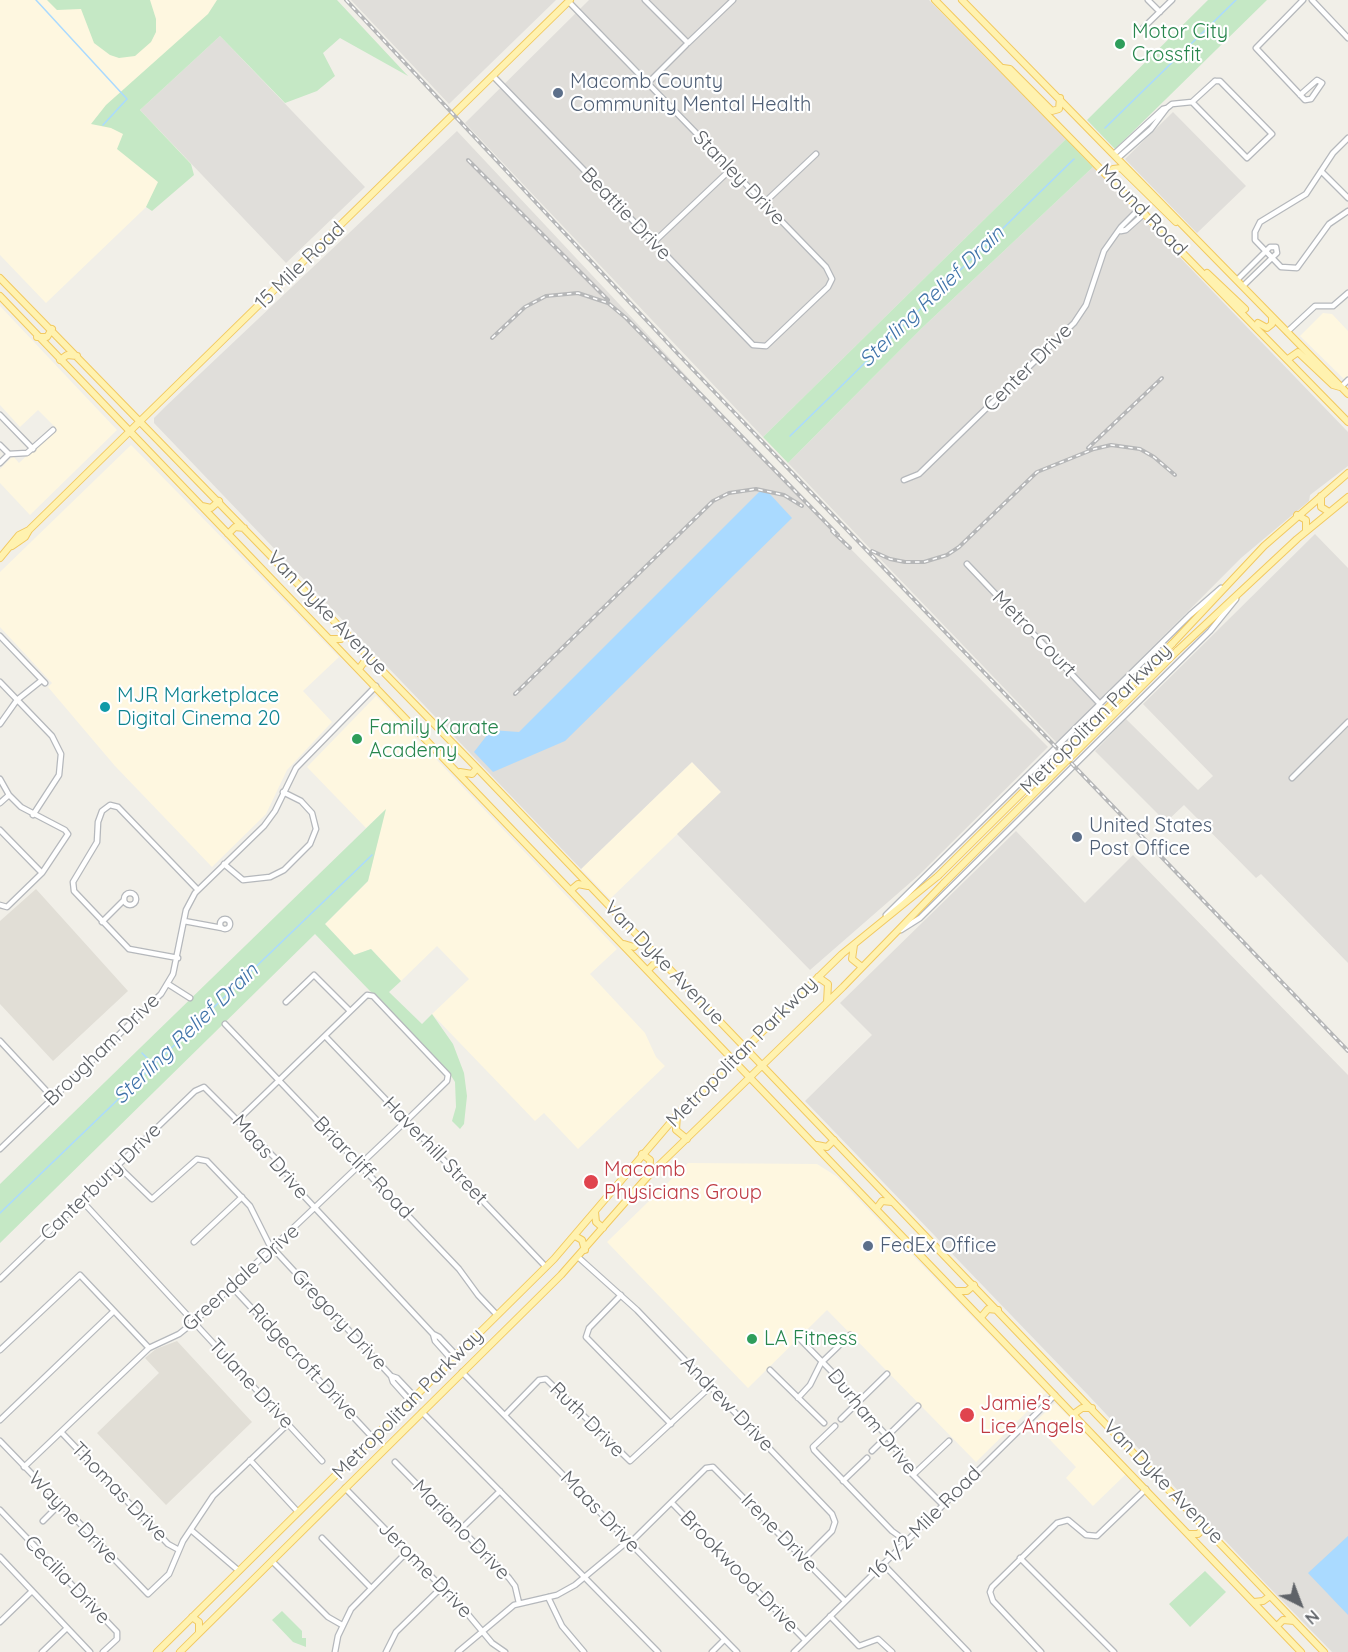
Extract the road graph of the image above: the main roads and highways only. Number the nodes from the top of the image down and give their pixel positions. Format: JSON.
{"nodes":[{"id":1,"x":935,"y":0,"type":"edge"},
{"id":2,"x":962,"y":0,"type":"edge"},
{"id":3,"x":570,"y":1,"type":"edge"},
{"id":4,"x":1003,"y":68,"type":"junction"},
{"id":5,"x":1060,"y":97,"type":"junction"},
{"id":6,"x":1112,"y":178,"type":"junction"},
{"id":7,"x":1185,"y":226,"type":"junction"},
{"id":8,"x":1201,"y":270,"type":"junction"},
{"id":9,"x":1,"y":280,"type":"edge"},
{"id":10,"x":0,"y":296,"type":"edge"},
{"id":11,"x":1272,"y":316,"type":"junction"},
{"id":12,"x":52,"y":329,"type":"junction"},
{"id":13,"x":37,"y":337,"type":"junction"},
{"id":14,"x":78,"y":356,"type":"junction"},
{"id":15,"x":1288,"y":359,"type":"junction"},
{"id":16,"x":60,"y":360,"type":"junction"},
{"id":17,"x":1297,"y":368,"type":"junction"},
{"id":18,"x":1341,"y":387,"type":"junction"},
{"id":19,"x":1348,"y":394,"type":"edge"},
{"id":20,"x":1348,"y":416,"type":"edge"},
{"id":21,"x":141,"y":422,"type":"junction"},
{"id":22,"x":1348,"y":422,"type":"edge"},
{"id":23,"x":129,"y":432,"type":"junction"},
{"id":24,"x":1348,"y":473,"type":"edge"},
{"id":25,"x":1321,"y":496,"type":"junction"},
{"id":26,"x":1348,"y":497,"type":"edge"},
{"id":27,"x":219,"y":501,"type":"junction"},
{"id":28,"x":202,"y":506,"type":"junction"},
{"id":29,"x":1329,"y":512,"type":"junction"},
{"id":30,"x":1297,"y":515,"type":"junction"},
{"id":31,"x":245,"y":528,"type":"junction"},
{"id":32,"x":1306,"y":532,"type":"junction"},
{"id":33,"x":228,"y":534,"type":"junction"},
{"id":34,"x":1,"y":556,"type":"edge"},
{"id":35,"x":347,"y":633,"type":"junction"},
{"id":36,"x":330,"y":638,"type":"junction"},
{"id":37,"x":376,"y":663,"type":"junction"},
{"id":38,"x":359,"y":669,"type":"junction"},
{"id":39,"x":477,"y":768,"type":"junction"},
{"id":40,"x":460,"y":772,"type":"junction"},
{"id":41,"x":508,"y":801,"type":"junction"},
{"id":42,"x":490,"y":804,"type":"junction"},
{"id":43,"x":591,"y":887,"type":"junction"},
{"id":44,"x":571,"y":890,"type":"junction"},
{"id":45,"x":641,"y":940,"type":"junction"},
{"id":46,"x":623,"y":944,"type":"junction"},
{"id":47,"x":854,"y":944,"type":"junction"},
{"id":48,"x":862,"y":967,"type":"junction"},
{"id":49,"x":669,"y":968,"type":"junction"},
{"id":50,"x":648,"y":970,"type":"junction"},
{"id":51,"x":818,"y":977,"type":"junction"},
{"id":52,"x":827,"y":1002,"type":"junction"},
{"id":53,"x":745,"y":1048,"type":"junction"},
{"id":54,"x":734,"y":1059,"type":"junction"},
{"id":55,"x":763,"y":1066,"type":"junction"},
{"id":56,"x":752,"y":1077,"type":"junction"},
{"id":57,"x":677,"y":1114,"type":"junction"},
{"id":58,"x":687,"y":1139,"type":"junction"},
{"id":59,"x":834,"y":1140,"type":"junction"},
{"id":60,"x":817,"y":1145,"type":"junction"},
{"id":61,"x":642,"y":1154,"type":"junction"},
{"id":62,"x":649,"y":1175,"type":"junction"},
{"id":63,"x":896,"y":1203,"type":"junction"},
{"id":64,"x":877,"y":1208,"type":"junction"},
{"id":65,"x":595,"y":1212,"type":"junction"},
{"id":66,"x":603,"y":1228,"type":"junction"},
{"id":67,"x":575,"y":1236,"type":"junction"},
{"id":68,"x":585,"y":1250,"type":"junction"},
{"id":69,"x":974,"y":1285,"type":"junction"},
{"id":70,"x":957,"y":1290,"type":"junction"},
{"id":71,"x":998,"y":1310,"type":"junction"},
{"id":72,"x":982,"y":1316,"type":"junction"},
{"id":73,"x":476,"y":1336,"type":"junction"},
{"id":74,"x":483,"y":1351,"type":"junction"},
{"id":75,"x":1093,"y":1409,"type":"junction"},
{"id":76,"x":1075,"y":1413,"type":"junction"},
{"id":77,"x":316,"y":1494,"type":"junction"},
{"id":78,"x":325,"y":1508,"type":"junction"},
{"id":79,"x":1205,"y":1527,"type":"junction"},
{"id":80,"x":1189,"y":1534,"type":"junction"},
{"id":81,"x":224,"y":1586,"type":"junction"},
{"id":82,"x":1270,"y":1596,"type":"junction"},
{"id":83,"x":232,"y":1600,"type":"junction"},
{"id":84,"x":1254,"y":1602,"type":"junction"},
{"id":85,"x":192,"y":1617,"type":"junction"},
{"id":86,"x":1294,"y":1621,"type":"junction"},
{"id":87,"x":1277,"y":1626,"type":"junction"},
{"id":88,"x":199,"y":1632,"type":"junction"},
{"id":89,"x":157,"y":1652,"type":"edge"},
{"id":90,"x":180,"y":1652,"type":"edge"},
{"id":91,"x":1301,"y":1652,"type":"edge"},
{"id":92,"x":1323,"y":1652,"type":"edge"}],
"edges":[{"from":1,"to":4,"type":"main road","name":"Mound Road"},
{"from":2,"to":5,"type":"main road","name":"Mound Road"},
{"from":3,"to":21,"type":"main road","name":"15 Mile Road"},
{"from":4,"to":5,"type":"main road"},
{"from":4,"to":6,"type":"main road","name":"Mound Road"},
{"from":5,"to":7,"type":"main road","name":"Mound Road"},
{"from":6,"to":7,"type":"main road"},
{"from":6,"to":8,"type":"main road","name":"Mound Road"},
{"from":7,"to":11,"type":"main road","name":"Mound Road"},
{"from":8,"to":11,"type":"main road"},
{"from":8,"to":15,"type":"main road","name":"Mound Road"},
{"from":9,"to":12,"type":"main road","name":"Van Dyke Avenue"},
{"from":10,"to":13,"type":"main road","name":"Van Dyke Avenue"},
{"from":11,"to":18,"type":"main road","name":"Mound Road"},
{"from":12,"to":13,"type":"main road"},
{"from":12,"to":14,"type":"main road","name":"Van Dyke Avenue"},
{"from":13,"to":16,"type":"main road","name":"Van Dyke Avenue"},
{"from":14,"to":16,"type":"main road"},
{"from":14,"to":21,"type":"main road","name":"Van Dyke Avenue"},
{"from":15,"to":17,"type":"main road","name":"Mound Road"},
{"from":15,"to":18,"type":"main road"},
{"from":16,"to":23,"type":"main road","name":"Van Dyke Avenue"},
{"from":17,"to":20,"type":"main road"},
{"from":17,"to":22,"type":"main road","name":"Mound Road"},
{"from":18,"to":19,"type":"main road","name":"Mound Road"},
{"from":21,"to":23,"type":"main road","name":"15 Mile Road"},
{"from":21,"to":27,"type":"main road","name":"Van Dyke Avenue"},
{"from":23,"to":28,"type":"main road","name":"Van Dyke Avenue"},
{"from":23,"to":34,"type":"main road","name":"15 Mile Road"},
{"from":24,"to":25,"type":"main road","name":"Metropolitan Parkway"},
{"from":25,"to":29,"type":"main road"},
{"from":25,"to":30,"type":"main road","name":"Metropolitan Parkway"},
{"from":26,"to":29,"type":"main road","name":"Metropolitan Parkway"},
{"from":27,"to":28,"type":"main road"},
{"from":27,"to":31,"type":"main road","name":"Van Dyke Avenue"},
{"from":28,"to":33,"type":"main road","name":"Van Dyke Avenue"},
{"from":29,"to":32,"type":"main road","name":"Metropolitan Parkway"},
{"from":30,"to":32,"type":"main road"},
{"from":30,"to":47,"type":"main road","name":"Metropolitan Parkway","bridge":true},
{"from":31,"to":33,"type":"main road"},
{"from":31,"to":35,"type":"main road","name":"Van Dyke Avenue"},
{"from":32,"to":48,"type":"main road","name":"Metropolitan Parkway","bridge":true},
{"from":33,"to":36,"type":"main road","name":"Van Dyke Avenue"},
{"from":35,"to":36,"type":"main road"},
{"from":35,"to":37,"type":"main road","name":"Van Dyke Avenue"},
{"from":36,"to":38,"type":"main road","name":"Van Dyke Avenue"},
{"from":37,"to":38,"type":"main road"},
{"from":37,"to":39,"type":"main road","name":"Van Dyke Avenue"},
{"from":38,"to":40,"type":"main road","name":"Van Dyke Avenue"},
{"from":39,"to":40,"type":"main road"},
{"from":39,"to":41,"type":"main road","name":"Van Dyke Avenue"},
{"from":40,"to":42,"type":"main road","name":"Van Dyke Avenue"},
{"from":41,"to":42,"type":"main road"},
{"from":41,"to":43,"type":"main road","name":"Van Dyke Avenue"},
{"from":42,"to":44,"type":"main road","name":"Van Dyke Avenue"},
{"from":43,"to":44,"type":"main road"},
{"from":43,"to":45,"type":"main road","name":"Van Dyke Avenue"},
{"from":44,"to":46,"type":"main road","name":"Van Dyke Avenue"},
{"from":45,"to":46,"type":"main road"},
{"from":45,"to":49,"type":"main road","name":"Van Dyke Avenue"},
{"from":46,"to":50,"type":"main road","name":"Van Dyke Avenue"},
{"from":47,"to":48,"type":"main road"},
{"from":47,"to":51,"type":"main road","name":"Metropolitan Parkway"},
{"from":48,"to":52,"type":"main road","name":"Metropolitan Parkway"},
{"from":49,"to":50,"type":"main road"},
{"from":49,"to":53,"type":"main road","name":"Van Dyke Avenue"},
{"from":50,"to":54,"type":"main road","name":"Van Dyke Avenue"},
{"from":51,"to":52,"type":"main road"},
{"from":51,"to":53,"type":"main road","name":"Metropolitan Parkway"},
{"from":52,"to":55,"type":"main road","name":"Metropolitan Parkway"},
{"from":53,"to":54,"type":"main road","name":"Metropolitan Parkway"},
{"from":53,"to":55,"type":"main road","name":"Van Dyke Avenue"},
{"from":54,"to":56,"type":"main road","name":"Van Dyke Avenue"},
{"from":54,"to":57,"type":"main road","name":"Metropolitan Parkway"},
{"from":55,"to":56,"type":"main road","name":"Metropolitan Parkway"},
{"from":55,"to":59,"type":"main road","name":"Van Dyke Avenue"},
{"from":56,"to":58,"type":"main road","name":"Metropolitan Parkway"},
{"from":56,"to":60,"type":"main road","name":"Van Dyke Avenue"},
{"from":57,"to":58,"type":"main road"},
{"from":57,"to":61,"type":"main road","name":"Metropolitan Parkway"},
{"from":58,"to":62,"type":"main road","name":"Metropolitan Parkway"},
{"from":59,"to":60,"type":"main road"},
{"from":59,"to":63,"type":"main road","name":"Van Dyke Avenue"},
{"from":60,"to":64,"type":"main road","name":"Van Dyke Avenue"},
{"from":61,"to":62,"type":"main road"},
{"from":61,"to":65,"type":"main road","name":"Metropolitan Parkway"},
{"from":62,"to":66,"type":"main road","name":"Metropolitan Parkway"},
{"from":63,"to":64,"type":"main road"},
{"from":63,"to":69,"type":"main road","name":"Van Dyke Avenue"},
{"from":64,"to":70,"type":"main road","name":"Van Dyke Avenue"},
{"from":65,"to":66,"type":"main road"},
{"from":65,"to":67,"type":"main road","name":"Metropolitan Parkway"},
{"from":66,"to":68,"type":"main road","name":"Metropolitan Parkway"},
{"from":67,"to":68,"type":"main road"},
{"from":67,"to":73,"type":"main road","name":"Metropolitan Parkway"},
{"from":68,"to":74,"type":"main road","name":"Metropolitan Parkway"},
{"from":69,"to":70,"type":"main road"},
{"from":69,"to":71,"type":"main road","name":"Van Dyke Avenue"},
{"from":70,"to":72,"type":"main road","name":"Van Dyke Avenue"},
{"from":71,"to":72,"type":"main road"},
{"from":71,"to":75,"type":"main road","name":"Van Dyke Avenue"},
{"from":72,"to":76,"type":"main road","name":"Van Dyke Avenue"},
{"from":73,"to":74,"type":"main road"},
{"from":73,"to":77,"type":"main road","name":"Metropolitan Parkway"},
{"from":74,"to":78,"type":"main road","name":"Metropolitan Parkway"},
{"from":75,"to":76,"type":"main road"},
{"from":75,"to":79,"type":"main road","name":"Van Dyke Avenue"},
{"from":76,"to":80,"type":"main road","name":"Van Dyke Avenue"},
{"from":77,"to":78,"type":"main road"},
{"from":77,"to":81,"type":"main road","name":"Metropolitan Parkway"},
{"from":78,"to":83,"type":"main road","name":"Metropolitan Parkway"},
{"from":79,"to":80,"type":"main road"},
{"from":79,"to":82,"type":"main road","name":"Van Dyke Avenue"},
{"from":80,"to":84,"type":"main road","name":"Van Dyke Avenue"},
{"from":81,"to":83,"type":"main road"},
{"from":81,"to":85,"type":"main road","name":"Metropolitan Parkway"},
{"from":82,"to":84,"type":"main road"},
{"from":82,"to":86,"type":"main road","name":"Van Dyke Avenue"},
{"from":83,"to":88,"type":"main road","name":"Metropolitan Parkway"},
{"from":84,"to":87,"type":"main road","name":"Van Dyke Avenue"},
{"from":85,"to":88,"type":"main road"},
{"from":85,"to":89,"type":"main road","name":"Metropolitan Parkway"},
{"from":86,"to":87,"type":"main road"},
{"from":86,"to":92,"type":"main road","name":"Van Dyke Avenue"},
{"from":87,"to":91,"type":"main road","name":"Van Dyke Avenue"},
{"from":88,"to":90,"type":"main road","name":"Metropolitan Parkway"}]}
